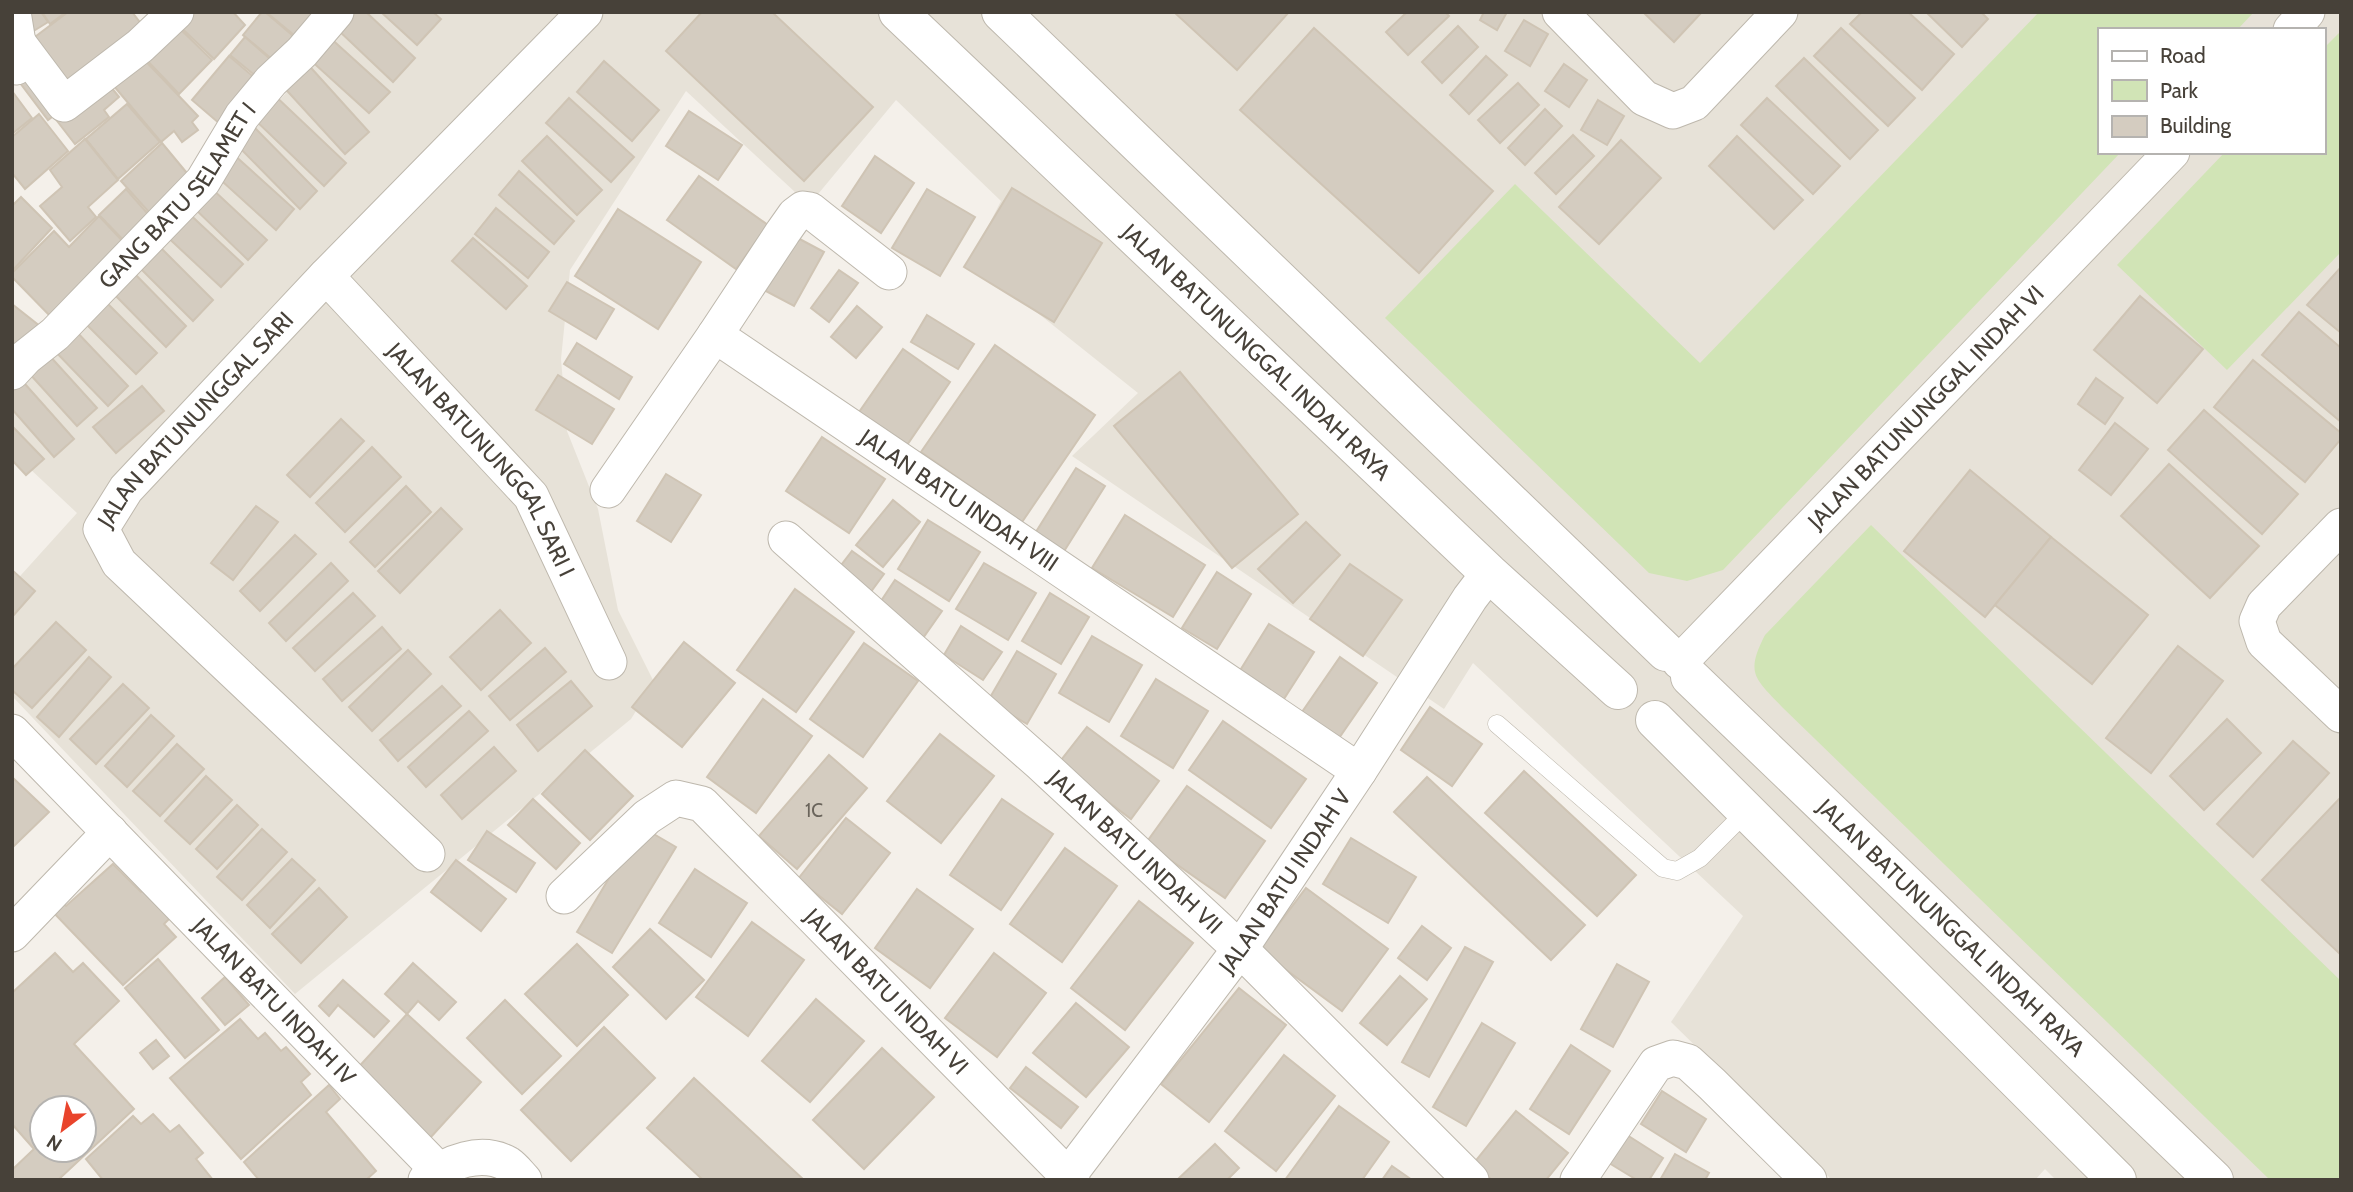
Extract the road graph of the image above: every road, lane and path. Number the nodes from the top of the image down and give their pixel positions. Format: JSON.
{"nodes":[{"id":1,"x":176,"y":12,"type":"edge"},
{"id":2,"x":336,"y":12,"type":"edge"},
{"id":3,"x":898,"y":12,"type":"edge"},
{"id":4,"x":1001,"y":12,"type":"edge"},
{"id":5,"x":1560,"y":12,"type":"edge"},
{"id":6,"x":1780,"y":12,"type":"edge"},
{"id":7,"x":2308,"y":12,"type":"edge"},
{"id":8,"x":580,"y":14,"type":"edge"},
{"id":9,"x":2293,"y":28,"type":"edge"},
{"id":10,"x":15,"y":48,"type":"edge"},
{"id":11,"x":2170,"y":154,"type":"edge"},
{"id":12,"x":890,"y":272,"type":"dead end"},
{"id":13,"x":326,"y":276,"type":"junction"},
{"id":14,"x":715,"y":335,"type":"junction"},
{"id":15,"x":12,"y":372,"type":"edge"},
{"id":16,"x":608,"y":490,"type":"dead end"},
{"id":17,"x":2341,"y":526,"type":"edge"},
{"id":18,"x":786,"y":539,"type":"dead end"},
{"id":19,"x":1489,"y":573,"type":"junction"},
{"id":20,"x":609,"y":662,"type":"dead end"},
{"id":21,"x":1678,"y":664,"type":"junction"},
{"id":22,"x":1618,"y":690,"type":"junction"},
{"id":23,"x":2341,"y":715,"type":"edge"},
{"id":24,"x":1655,"y":720,"type":"junction"},
{"id":25,"x":1497,"y":724,"type":"dead end"},
{"id":26,"x":12,"y":732,"type":"edge"},
{"id":27,"x":1359,"y":771,"type":"junction"},
{"id":28,"x":1746,"y":812,"type":"junction"},
{"id":29,"x":110,"y":832,"type":"junction"},
{"id":30,"x":427,"y":854,"type":"dead end"},
{"id":31,"x":564,"y":896,"type":"dead end"},
{"id":32,"x":12,"y":934,"type":"edge"},
{"id":33,"x":1240,"y":948,"type":"junction"},
{"id":34,"x":516,"y":1172,"type":"edge"},
{"id":35,"x":432,"y":1175,"type":"edge"},
{"id":36,"x":1069,"y":1179,"type":"edge"},
{"id":37,"x":1471,"y":1180,"type":"edge"},
{"id":38,"x":1578,"y":1180,"type":"edge"},
{"id":39,"x":1809,"y":1180,"type":"edge"},
{"id":40,"x":2117,"y":1180,"type":"edge"},
{"id":41,"x":2214,"y":1180,"type":"edge"}],
"edges":[{"from":1,"to":10,"type":"street"},
{"from":2,"to":15,"type":"street","name":"GANG BATU SELAMET I"},
{"from":3,"to":19,"type":"street","name":"JALAN BATUNUNGGAL INDAH RAYA"},
{"from":4,"to":21,"type":"street","name":"JALAN BATUNUNGGAL INDAH RAYA"},
{"from":5,"to":6,"type":"street"},
{"from":7,"to":9,"type":"street"},
{"from":8,"to":13,"type":"street","name":"JALAN BATUNUNGGAL SARI"},
{"from":11,"to":21,"type":"street","name":"JALAN BATUNUNGGAL INDAH VI"},
{"from":12,"to":14,"type":"street"},
{"from":13,"to":20,"type":"street","name":"JALAN BATUNUNGGAL SARI I"},
{"from":13,"to":30,"type":"street","name":"JALAN BATUNUNGGAL SARI"},
{"from":14,"to":16,"type":"street"},
{"from":14,"to":27,"type":"street","name":"JALAN BATU INDAH VIII"},
{"from":17,"to":23,"type":"street"},
{"from":18,"to":33,"type":"street","name":"JALAN BATU INDAH VII"},
{"from":19,"to":22,"type":"street","name":"JALAN BATUNUNGGAL INDAH RAYA"},
{"from":19,"to":27,"type":"street","name":"JALAN BATU INDAH V"},
{"from":21,"to":22,"type":"street"},
{"from":21,"to":24,"type":"street"},
{"from":21,"to":41,"type":"street","name":"JALAN BATUNUNGGAL INDAH RAYA"},
{"from":22,"to":24,"type":"street"},
{"from":24,"to":28,"type":"street"},
{"from":25,"to":28,"type":"lane"},
{"from":26,"to":29,"type":"street","name":"JALAN BATU INDAH IV"},
{"from":27,"to":33,"type":"street","name":"JALAN BATU INDAH V"},
{"from":28,"to":40,"type":"street"},
{"from":29,"to":32,"type":"street"},
{"from":29,"to":35,"type":"street","name":"JALAN BATU INDAH IV"},
{"from":31,"to":36,"type":"street","name":"JALAN BATU INDAH VI"},
{"from":33,"to":36,"type":"street","name":"JALAN BATU INDAH V"},
{"from":33,"to":37,"type":"street","name":"JALAN BATU INDAH VII"},
{"from":34,"to":35,"type":"street"},
{"from":38,"to":39,"type":"street"}]}
